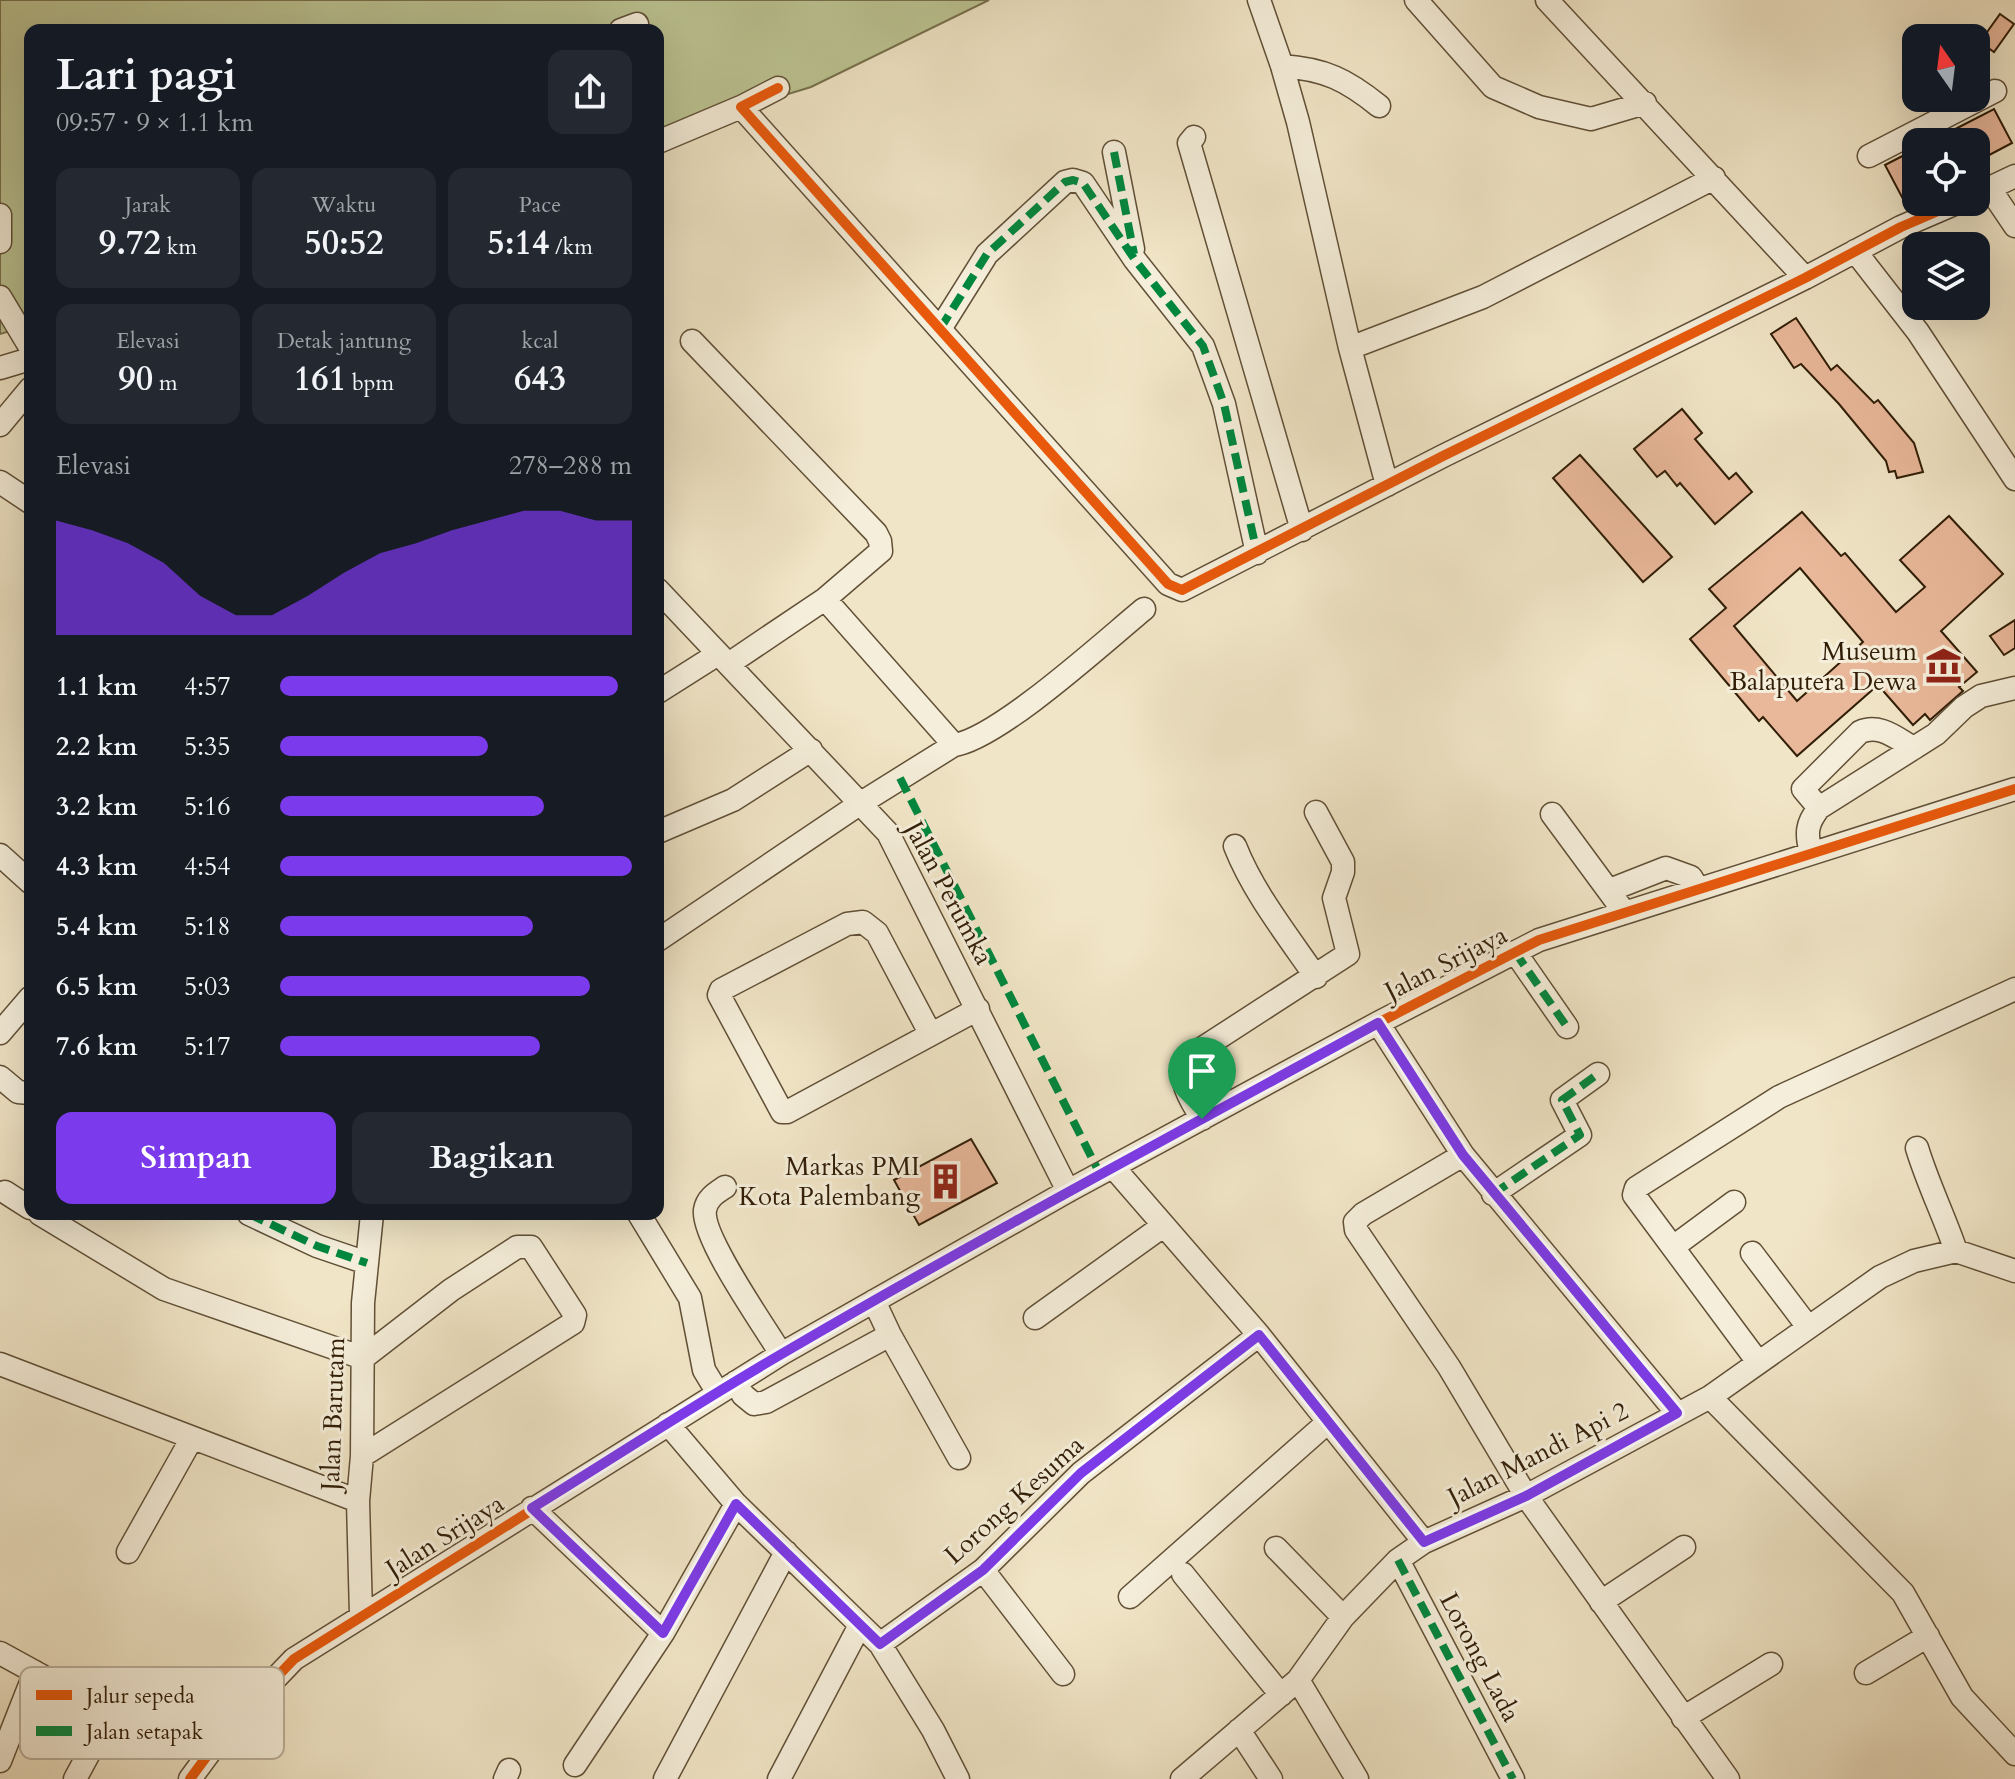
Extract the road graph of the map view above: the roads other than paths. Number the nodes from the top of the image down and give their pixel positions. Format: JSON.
{"nodes":[{"id":1,"x":1259,"y":0,"type":"edge"},
{"id":2,"x":1416,"y":0,"type":"edge"},
{"id":3,"x":1547,"y":0,"type":"edge"},
{"id":4,"x":1282,"y":66,"type":"junction"},
{"id":5,"x":778,"y":88,"type":"dead end"},
{"id":6,"x":1995,"y":91,"type":"dead end"},
{"id":7,"x":1645,"y":103,"type":"junction"},
{"id":8,"x":1379,"y":106,"type":"dead end"},
{"id":9,"x":741,"y":107,"type":"junction"},
{"id":10,"x":1194,"y":137,"type":"dead end"},
{"id":11,"x":664,"y":139,"type":"edge"},
{"id":12,"x":1114,"y":152,"type":"dead end"},
{"id":13,"x":1869,"y":156,"type":"dead end"},
{"id":14,"x":2015,"y":176,"type":"edge"},
{"id":15,"x":1714,"y":178,"type":"junction"},
{"id":16,"x":1990,"y":188,"type":"edge"},
{"id":17,"x":1990,"y":199,"type":"edge"},
{"id":18,"x":0,"y":215,"type":"edge"},
{"id":19,"x":1927,"y":216,"type":"edge"},
{"id":20,"x":2015,"y":226,"type":"edge"},
{"id":21,"x":0,"y":242,"type":"edge"},
{"id":22,"x":1855,"y":251,"type":"junction"},
{"id":23,"x":1135,"y":260,"type":"junction"},
{"id":24,"x":1805,"y":278,"type":"junction"},
{"id":25,"x":0,"y":297,"type":"edge"},
{"id":26,"x":940,"y":329,"type":"junction"},
{"id":27,"x":24,"y":337,"type":"edge"},
{"id":28,"x":692,"y":341,"type":"dead end"},
{"id":29,"x":1350,"y":348,"type":"junction"},
{"id":30,"x":24,"y":361,"type":"edge"},
{"id":31,"x":0,"y":368,"type":"edge"},
{"id":32,"x":24,"y":396,"type":"edge"},
{"id":33,"x":0,"y":425,"type":"edge"},
{"id":34,"x":2015,"y":479,"type":"edge"},
{"id":35,"x":0,"y":482,"type":"edge"},
{"id":36,"x":1387,"y":485,"type":"junction"},
{"id":37,"x":24,"y":498,"type":"edge"},
{"id":38,"x":1302,"y":530,"type":"junction"},
{"id":39,"x":1257,"y":553,"type":"junction"},
{"id":40,"x":664,"y":596,"type":"edge"},
{"id":41,"x":825,"y":599,"type":"junction"},
{"id":42,"x":1144,"y":609,"type":"dead end"},
{"id":43,"x":724,"y":659,"type":"junction"},
{"id":44,"x":2015,"y":688,"type":"edge"},
{"id":45,"x":664,"y":689,"type":"edge"},
{"id":46,"x":954,"y":745,"type":"junction"},
{"id":47,"x":1914,"y":748,"type":"junction"},
{"id":48,"x":811,"y":750,"type":"junction"},
{"id":49,"x":2007,"y":791,"type":"edge"},
{"id":50,"x":861,"y":803,"type":"junction"},
{"id":51,"x":1819,"y":808,"type":"junction"},
{"id":52,"x":2015,"y":811,"type":"edge"},
{"id":53,"x":1316,"y":812,"type":"dead end"},
{"id":54,"x":1552,"y":814,"type":"dead end"},
{"id":55,"x":664,"y":829,"type":"edge"},
{"id":56,"x":1235,"y":846,"type":"dead end"},
{"id":57,"x":1811,"y":853,"type":"junction"},
{"id":58,"x":1,"y":860,"type":"edge"},
{"id":59,"x":24,"y":877,"type":"edge"},
{"id":60,"x":1698,"y":889,"type":"junction"},
{"id":61,"x":1610,"y":890,"type":"junction"},
{"id":62,"x":1625,"y":913,"type":"junction"},
{"id":63,"x":664,"y":936,"type":"edge"},
{"id":64,"x":1515,"y":952,"type":"junction"},
{"id":65,"x":1316,"y":977,"type":"junction"},
{"id":66,"x":2015,"y":989,"type":"edge"},
{"id":67,"x":24,"y":1005,"type":"edge"},
{"id":68,"x":978,"y":1009,"type":"junction"},
{"id":69,"x":1378,"y":1023,"type":"junction"},
{"id":70,"x":1567,"y":1027,"type":"dead end"},
{"id":71,"x":0,"y":1033,"type":"edge"},
{"id":72,"x":930,"y":1033,"type":"junction"},
{"id":73,"x":1598,"y":1074,"type":"dead end"},
{"id":74,"x":0,"y":1077,"type":"edge"},
{"id":75,"x":24,"y":1092,"type":"edge"},
{"id":76,"x":1202,"y":1119,"type":"junction"},
{"id":77,"x":1917,"y":1148,"type":"dead end"},
{"id":78,"x":1463,"y":1155,"type":"junction"},
{"id":79,"x":1114,"y":1168,"type":"junction"},
{"id":80,"x":725,"y":1187,"type":"dead end"},
{"id":81,"x":1068,"y":1191,"type":"junction"},
{"id":82,"x":5,"y":1192,"type":"dead end"},
{"id":83,"x":1493,"y":1194,"type":"junction"},
{"id":84,"x":1734,"y":1202,"type":"dead end"},
{"id":85,"x":24,"y":1204,"type":"edge"},
{"id":86,"x":50,"y":1220,"type":"edge"},
{"id":87,"x":262,"y":1220,"type":"edge"},
{"id":88,"x":371,"y":1220,"type":"edge"},
{"id":89,"x":643,"y":1220,"type":"edge"},
{"id":90,"x":1163,"y":1226,"type":"junction"},
{"id":91,"x":1673,"y":1247,"type":"junction"},
{"id":92,"x":1956,"y":1251,"type":"junction"},
{"id":93,"x":1752,"y":1253,"type":"dead end"},
{"id":94,"x":367,"y":1263,"type":"junction"},
{"id":95,"x":2015,"y":1271,"type":"edge"},
{"id":96,"x":874,"y":1301,"type":"junction"},
{"id":97,"x":1035,"y":1318,"type":"dead end"},
{"id":98,"x":1808,"y":1327,"type":"junction"},
{"id":99,"x":890,"y":1335,"type":"junction"},
{"id":100,"x":1259,"y":1335,"type":"junction"},
{"id":101,"x":781,"y":1354,"type":"junction"},
{"id":102,"x":363,"y":1358,"type":"junction"},
{"id":103,"x":1758,"y":1362,"type":"junction"},
{"id":104,"x":0,"y":1364,"type":"edge"},
{"id":105,"x":727,"y":1387,"type":"junction"},
{"id":106,"x":1710,"y":1397,"type":"junction"},
{"id":107,"x":1677,"y":1413,"type":"junction"},
{"id":108,"x":1328,"y":1422,"type":"junction"},
{"id":109,"x":668,"y":1424,"type":"junction"},
{"id":110,"x":192,"y":1438,"type":"junction"},
{"id":111,"x":362,"y":1456,"type":"junction"},
{"id":112,"x":959,"y":1458,"type":"dead end"},
{"id":113,"x":1526,"y":1496,"type":"junction"},
{"id":114,"x":358,"y":1501,"type":"junction"},
{"id":115,"x":736,"y":1504,"type":"junction"},
{"id":116,"x":532,"y":1508,"type":"junction"},
{"id":117,"x":1424,"y":1542,"type":"junction"},
{"id":118,"x":1684,"y":1547,"type":"dead end"},
{"id":119,"x":1276,"y":1548,"type":"dead end"},
{"id":120,"x":128,"y":1552,"type":"dead end"},
{"id":121,"x":786,"y":1552,"type":"junction"},
{"id":122,"x":1398,"y":1560,"type":"junction"},
{"id":123,"x":983,"y":1570,"type":"junction"},
{"id":124,"x":1183,"y":1574,"type":"dead end"},
{"id":125,"x":1130,"y":1597,"type":"dead end"},
{"id":126,"x":1601,"y":1602,"type":"junction"},
{"id":127,"x":361,"y":1615,"type":"junction"},
{"id":128,"x":1343,"y":1617,"type":"junction"},
{"id":129,"x":860,"y":1625,"type":"junction"},
{"id":130,"x":663,"y":1633,"type":"junction"},
{"id":131,"x":1928,"y":1636,"type":"junction"},
{"id":132,"x":880,"y":1644,"type":"junction"},
{"id":133,"x":0,"y":1653,"type":"edge"},
{"id":134,"x":1771,"y":1664,"type":"dead end"},
{"id":135,"x":26,"y":1667,"type":"edge"},
{"id":136,"x":284,"y":1669,"type":"edge"},
{"id":137,"x":1866,"y":1673,"type":"dead end"},
{"id":138,"x":1063,"y":1674,"type":"dead end"},
{"id":139,"x":1289,"y":1687,"type":"junction"},
{"id":140,"x":20,"y":1710,"type":"edge"},
{"id":141,"x":1683,"y":1718,"type":"junction"},
{"id":142,"x":1239,"y":1730,"type":"junction"},
{"id":143,"x":2015,"y":1754,"type":"edge"},
{"id":144,"x":86,"y":1759,"type":"edge"},
{"id":145,"x":205,"y":1759,"type":"edge"},
{"id":146,"x":0,"y":1761,"type":"edge"},
{"id":147,"x":575,"y":1765,"type":"dead end"},
{"id":148,"x":1185,"y":1778,"type":"edge"},
{"id":149,"x":75,"y":1779,"type":"edge"},
{"id":150,"x":190,"y":1779,"type":"edge"},
{"id":151,"x":665,"y":1779,"type":"edge"},
{"id":152,"x":779,"y":1779,"type":"edge"},
{"id":153,"x":958,"y":1779,"type":"edge"},
{"id":154,"x":1271,"y":1779,"type":"edge"},
{"id":155,"x":1357,"y":1779,"type":"edge"},
{"id":156,"x":1513,"y":1779,"type":"edge"},
{"id":157,"x":1728,"y":1779,"type":"edge"}],
"edges":[{"from":1,"to":4,"type":"street"},
{"from":2,"to":7,"type":"street"},
{"from":3,"to":7,"type":"street"},
{"from":4,"to":8,"type":"street"},
{"from":4,"to":29,"type":"street"},
{"from":5,"to":9,"type":"street"},
{"from":6,"to":13,"type":"street"},
{"from":7,"to":15,"type":"street"},
{"from":9,"to":11,"type":"street"},
{"from":9,"to":26,"type":"street"},
{"from":10,"to":38,"type":"street"},
{"from":12,"to":23,"type":"street"},
{"from":14,"to":16,"type":"street"},
{"from":15,"to":24,"type":"street"},
{"from":15,"to":29,"type":"street"},
{"from":17,"to":20,"type":"street"},
{"from":18,"to":21,"type":"street"},
{"from":19,"to":22,"type":"street"},
{"from":22,"to":24,"type":"street"},
{"from":22,"to":34,"type":"street"},
{"from":23,"to":26,"type":"street"},
{"from":23,"to":39,"type":"street"},
{"from":24,"to":36,"type":"street"},
{"from":25,"to":27,"type":"street"},
{"from":26,"to":39,"type":"street"},
{"from":28,"to":41,"type":"street"},
{"from":29,"to":36,"type":"street"},
{"from":30,"to":31,"type":"street"},
{"from":32,"to":33,"type":"street"},
{"from":35,"to":37,"type":"street"},
{"from":36,"to":38,"type":"street"},
{"from":38,"to":39,"type":"street"},
{"from":40,"to":43,"type":"street","name":"Jalan Perumka"},
{"from":41,"to":43,"type":"street"},
{"from":41,"to":46,"type":"street"},
{"from":42,"to":46,"type":"street"},
{"from":43,"to":45,"type":"street"},
{"from":43,"to":48,"type":"street","name":"Jalan Perumka"},
{"from":44,"to":47,"type":"street"},
{"from":46,"to":50,"type":"street"},
{"from":47,"to":51,"type":"street"},
{"from":47,"to":51,"type":"street"},
{"from":48,"to":50,"type":"street","name":"Jalan Perumka"},
{"from":48,"to":55,"type":"street"},
{"from":49,"to":52,"type":"street"},
{"from":49,"to":57,"type":"street","name":"Jalan Srijaya"},
{"from":50,"to":63,"type":"street"},
{"from":50,"to":68,"type":"street","name":"Jalan Perumka"},
{"from":51,"to":57,"type":"street"},
{"from":53,"to":65,"type":"street"},
{"from":54,"to":61,"type":"street"},
{"from":56,"to":65,"type":"street"},
{"from":57,"to":60,"type":"street","name":"Jalan Srijaya"},
{"from":58,"to":59,"type":"street"},
{"from":60,"to":61,"type":"street"},
{"from":60,"to":62,"type":"street","name":"Jalan Srijaya"},
{"from":61,"to":62,"type":"street"},
{"from":62,"to":64,"type":"street","name":"Jalan Srijaya"},
{"from":64,"to":69,"type":"street","name":"Jalan Srijaya"},
{"from":64,"to":70,"type":"street"},
{"from":65,"to":76,"type":"street"},
{"from":66,"to":91,"type":"street"},
{"from":67,"to":71,"type":"street"},
{"from":68,"to":72,"type":"street"},
{"from":68,"to":81,"type":"street","name":"Jalan Perumka"},
{"from":69,"to":76,"type":"street","name":"Jalan Srijaya"},
{"from":69,"to":78,"type":"street"},
{"from":72,"to":72,"type":"street"},
{"from":73,"to":83,"type":"street"},
{"from":74,"to":75,"type":"street"},
{"from":76,"to":79,"type":"street","name":"Jalan Srijaya"},
{"from":77,"to":92,"type":"street"},
{"from":78,"to":83,"type":"street"},
{"from":78,"to":113,"type":"street"},
{"from":79,"to":81,"type":"street","name":"Jalan Srijaya"},
{"from":79,"to":90,"type":"street"},
{"from":80,"to":101,"type":"street"},
{"from":81,"to":96,"type":"street","name":"Jalan Srijaya"},
{"from":82,"to":85,"type":"street"},
{"from":83,"to":107,"type":"street"},
{"from":84,"to":91,"type":"street"},
{"from":86,"to":102,"type":"street"},
{"from":87,"to":94,"type":"street"},
{"from":88,"to":94,"type":"street","name":"Jalan Barutam"},
{"from":89,"to":105,"type":"street"},
{"from":90,"to":97,"type":"street"},
{"from":90,"to":100,"type":"street"},
{"from":91,"to":103,"type":"street"},
{"from":92,"to":95,"type":"street"},
{"from":92,"to":98,"type":"street","name":"Jalan Mandi Api 2"},
{"from":93,"to":98,"type":"street"},
{"from":94,"to":102,"type":"street","name":"Jalan Barutam"},
{"from":96,"to":99,"type":"street"},
{"from":96,"to":101,"type":"street","name":"Jalan Srijaya"},
{"from":98,"to":103,"type":"street","name":"Jalan Mandi Api 2"},
{"from":99,"to":105,"type":"street"},
{"from":99,"to":112,"type":"street"},
{"from":100,"to":108,"type":"street"},
{"from":100,"to":123,"type":"street","name":"Lorong Kesuma"},
{"from":101,"to":105,"type":"street","name":"Jalan Srijaya"},
{"from":102,"to":111,"type":"street","name":"Jalan Barutam"},
{"from":102,"to":111,"type":"street"},
{"from":103,"to":106,"type":"street","name":"Jalan Mandi Api 2"},
{"from":104,"to":110,"type":"street"},
{"from":105,"to":109,"type":"street","name":"Jalan Srijaya"},
{"from":106,"to":107,"type":"street","name":"Jalan Mandi Api 2"},
{"from":106,"to":131,"type":"street"},
{"from":107,"to":113,"type":"street","name":"Jalan Mandi Api 2"},
{"from":108,"to":117,"type":"street"},
{"from":108,"to":125,"type":"street"},
{"from":109,"to":115,"type":"street"},
{"from":109,"to":116,"type":"street","name":"Jalan Srijaya"},
{"from":110,"to":114,"type":"street"},
{"from":110,"to":120,"type":"street"},
{"from":111,"to":114,"type":"street","name":"Jalan Barutam"},
{"from":113,"to":117,"type":"street","name":"Jalan Mandi Api 2"},
{"from":113,"to":126,"type":"street"},
{"from":114,"to":127,"type":"street","name":"Jalan Barutam"},
{"from":115,"to":121,"type":"street"},
{"from":115,"to":130,"type":"street"},
{"from":116,"to":127,"type":"street","name":"Jalan Srijaya"},
{"from":116,"to":130,"type":"street"},
{"from":117,"to":122,"type":"street","name":"Jalan Mandi Api 2"},
{"from":118,"to":126,"type":"street"},
{"from":119,"to":128,"type":"street"},
{"from":121,"to":129,"type":"street"},
{"from":121,"to":151,"type":"street"},
{"from":122,"to":128,"type":"street","name":"Jalan Mandi Api 2"},
{"from":122,"to":156,"type":"street","name":"Lorong Lada"},
{"from":123,"to":132,"type":"street","name":"Lorong Kesuma"},
{"from":123,"to":138,"type":"street"},
{"from":124,"to":139,"type":"street"},
{"from":126,"to":141,"type":"street"},
{"from":127,"to":136,"type":"street","name":"Jalan Srijaya"},
{"from":128,"to":139,"type":"street","name":"Jalan Mandi Api 2"},
{"from":129,"to":132,"type":"street"},
{"from":129,"to":152,"type":"street"},
{"from":130,"to":147,"type":"street"},
{"from":131,"to":137,"type":"street"},
{"from":131,"to":143,"type":"street"},
{"from":132,"to":153,"type":"street"},
{"from":133,"to":135,"type":"street"},
{"from":134,"to":141,"type":"street"},
{"from":139,"to":142,"type":"street","name":"Jalan Mandi Api 2"},
{"from":139,"to":155,"type":"street"},
{"from":140,"to":146,"type":"street"},
{"from":141,"to":157,"type":"street"},
{"from":142,"to":148,"type":"street","name":"Jalan Mandi Api 2"},
{"from":142,"to":154,"type":"street"},
{"from":144,"to":149,"type":"street"},
{"from":145,"to":150,"type":"street","name":"Jalan Srijaya"}]}
